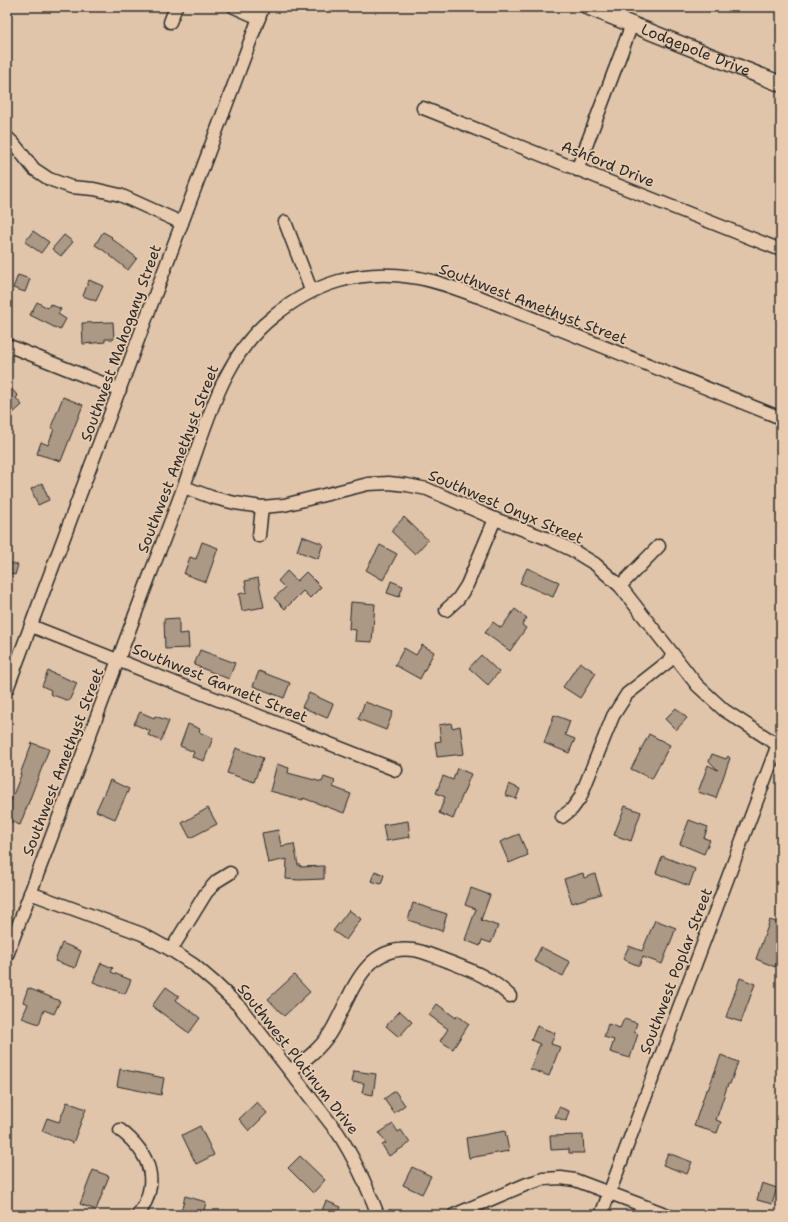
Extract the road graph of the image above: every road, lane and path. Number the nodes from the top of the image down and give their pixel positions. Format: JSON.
{"nodes":[{"id":1,"x":176,"y":7,"type":"edge"},
{"id":2,"x":234,"y":7,"type":"edge"},
{"id":3,"x":588,"y":7,"type":"edge"},
{"id":4,"x":261,"y":12,"type":"edge"},
{"id":5,"x":170,"y":22,"type":"dead end"},
{"id":6,"x":632,"y":24,"type":"junction"},
{"id":7,"x":781,"y":84,"type":"edge"},
{"id":8,"x":423,"y":108,"type":"dead end"},
{"id":9,"x":7,"y":137,"type":"edge"},
{"id":10,"x":577,"y":170,"type":"junction"},
{"id":11,"x":284,"y":222,"type":"dead end"},
{"id":12,"x":182,"y":223,"type":"junction"},
{"id":13,"x":781,"y":250,"type":"edge"},
{"id":14,"x":311,"y":290,"type":"junction"},
{"id":15,"x":7,"y":345,"type":"edge"},
{"id":16,"x":120,"y":390,"type":"junction"},
{"id":17,"x":781,"y":418,"type":"edge"},
{"id":18,"x":184,"y":487,"type":"junction"},
{"id":19,"x":262,"y":507,"type":"junction"},
{"id":20,"x":495,"y":519,"type":"junction"},
{"id":21,"x":259,"y":536,"type":"dead end"},
{"id":22,"x":659,"y":546,"type":"dead end"},
{"id":23,"x":620,"y":586,"type":"junction"},
{"id":24,"x":446,"y":610,"type":"dead end"},
{"id":25,"x":31,"y":626,"type":"junction"},
{"id":26,"x":674,"y":657,"type":"junction"},
{"id":27,"x":118,"y":660,"type":"junction"},
{"id":28,"x":7,"y":689,"type":"edge"},
{"id":29,"x":780,"y":743,"type":"edge"},
{"id":30,"x":396,"y":770,"type":"dead end"},
{"id":31,"x":562,"y":817,"type":"dead end"},
{"id":32,"x":230,"y":873,"type":"dead end"},
{"id":33,"x":30,"y":893,"type":"junction"},
{"id":34,"x":171,"y":950,"type":"junction"},
{"id":35,"x":7,"y":956,"type":"edge"},
{"id":36,"x":510,"y":996,"type":"dead end"},
{"id":37,"x":290,"y":1071,"type":"junction"},
{"id":38,"x":120,"y":1130,"type":"dead end"},
{"id":39,"x":609,"y":1193,"type":"junction"},
{"id":40,"x":138,"y":1215,"type":"edge"},
{"id":41,"x":378,"y":1215,"type":"edge"},
{"id":42,"x":454,"y":1215,"type":"edge"},
{"id":43,"x":601,"y":1215,"type":"edge"},
{"id":44,"x":668,"y":1215,"type":"edge"}],
"edges":[{"from":1,"to":5,"type":"street"},
{"from":2,"to":4,"type":"street"},
{"from":3,"to":6,"type":"street","name":"Lodgepole Drive"},
{"from":4,"to":12,"type":"street","name":"Southwest Mahogany Street"},
{"from":6,"to":7,"type":"street","name":"Lodgepole Drive"},
{"from":6,"to":10,"type":"street"},
{"from":8,"to":10,"type":"street","name":"Ashford Drive"},
{"from":9,"to":12,"type":"street"},
{"from":10,"to":13,"type":"street","name":"Ashford Drive"},
{"from":11,"to":14,"type":"street"},
{"from":12,"to":16,"type":"street","name":"Southwest Mahogany Street"},
{"from":14,"to":17,"type":"street","name":"Southwest Amethyst Street"},
{"from":14,"to":18,"type":"street","name":"Southwest Amethyst Street"},
{"from":15,"to":16,"type":"street"},
{"from":16,"to":25,"type":"street","name":"Southwest Mahogany Street"},
{"from":18,"to":19,"type":"street","name":"Southwest Onyx Street"},
{"from":18,"to":27,"type":"street","name":"Southwest Amethyst Street"},
{"from":19,"to":20,"type":"street","name":"Southwest Onyx Street"},
{"from":19,"to":21,"type":"street"},
{"from":20,"to":23,"type":"street","name":"Southwest Onyx Street"},
{"from":20,"to":24,"type":"street"},
{"from":22,"to":23,"type":"street"},
{"from":23,"to":26,"type":"street","name":"Southwest Onyx Street"},
{"from":25,"to":27,"type":"street","name":"Southwest Garnett Street"},
{"from":25,"to":28,"type":"street","name":"Southwest Mahogany Street"},
{"from":26,"to":29,"type":"street","name":"Southwest Onyx Street"},
{"from":26,"to":31,"type":"street"},
{"from":27,"to":30,"type":"street","name":"Southwest Garnett Street"},
{"from":27,"to":33,"type":"street","name":"Southwest Amethyst Street"},
{"from":29,"to":39,"type":"street","name":"Southwest Poplar Street"},
{"from":32,"to":34,"type":"street"},
{"from":33,"to":34,"type":"street","name":"Southwest Platinum Drive"},
{"from":33,"to":35,"type":"street","name":"Southwest Amethyst Street"},
{"from":34,"to":37,"type":"street","name":"Southwest Platinum Drive"},
{"from":36,"to":37,"type":"street"},
{"from":37,"to":41,"type":"street","name":"Southwest Platinum Drive"},
{"from":38,"to":40,"type":"street"},
{"from":39,"to":42,"type":"street"},
{"from":39,"to":43,"type":"street","name":"Southwest Poplar Street"},
{"from":39,"to":44,"type":"street"}]}
